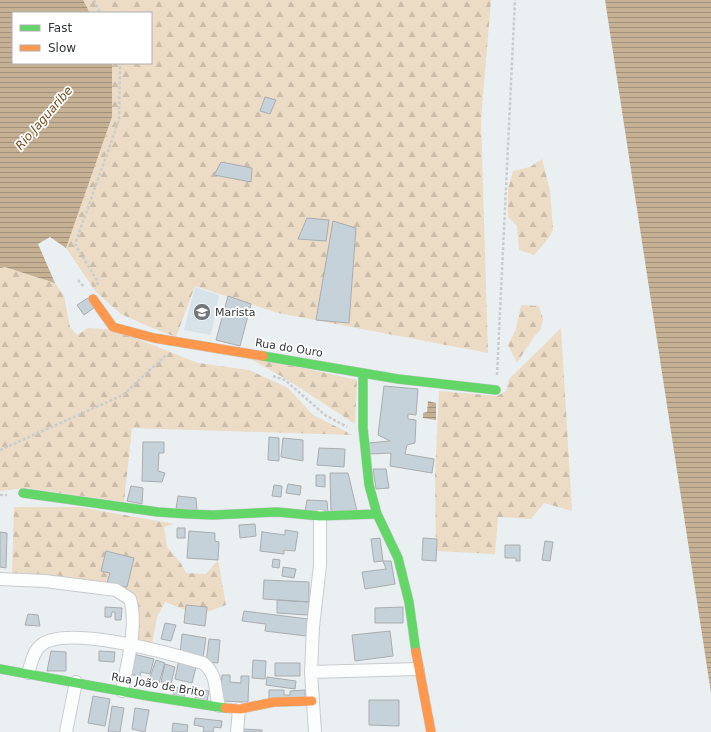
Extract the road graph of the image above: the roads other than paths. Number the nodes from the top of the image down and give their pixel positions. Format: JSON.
{"nodes":[{"id":1,"x":93,"y":299,"type":"road end"},
{"id":2,"x":363,"y":374,"type":"junction"},
{"id":3,"x":496,"y":390,"type":"road end"},
{"id":4,"x":23,"y":493,"type":"dead end"},
{"id":5,"x":376,"y":514,"type":"junction"},
{"id":6,"x":320,"y":516,"type":"junction"},
{"id":7,"x":0,"y":579,"type":"edge"},
{"id":8,"x":131,"y":644,"type":"junction"},
{"id":9,"x":0,"y":669,"type":"edge"},
{"id":10,"x":418,"y":669,"type":"junction"},
{"id":11,"x":311,"y":672,"type":"junction"},
{"id":12,"x":28,"y":673,"type":"junction"},
{"id":13,"x":76,"y":682,"type":"junction"},
{"id":14,"x":122,"y":691,"type":"junction"},
{"id":15,"x":312,"y":701,"type":"junction"},
{"id":16,"x":219,"y":706,"type":"junction"},
{"id":17,"x":239,"y":709,"type":"junction"},
{"id":18,"x":238,"y":729,"type":"edge"},
{"id":19,"x":66,"y":732,"type":"edge"},
{"id":20,"x":315,"y":732,"type":"edge"},
{"id":21,"x":431,"y":732,"type":"edge"}],
"edges":[{"from":1,"to":2,"type":"street","name":"Rua do Ouro"},
{"from":2,"to":3,"type":"street","name":"Rua do Ouro"},
{"from":2,"to":5,"type":"street"},
{"from":4,"to":6,"type":"street"},
{"from":5,"to":6,"type":"street"},
{"from":5,"to":10,"type":"street"},
{"from":6,"to":11,"type":"street"},
{"from":7,"to":8,"type":"street"},
{"from":8,"to":12,"type":"street"},
{"from":8,"to":14,"type":"street"},
{"from":8,"to":16,"type":"street"},
{"from":9,"to":12,"type":"street","name":"Rua João de Brito"},
{"from":10,"to":11,"type":"street"},
{"from":10,"to":21,"type":"street"},
{"from":11,"to":15,"type":"street"},
{"from":12,"to":13,"type":"street","name":"Rua João de Brito"},
{"from":13,"to":14,"type":"street","name":"Rua João de Brito"},
{"from":13,"to":19,"type":"street"},
{"from":14,"to":16,"type":"street","name":"Rua João de Brito"},
{"from":15,"to":17,"type":"street","name":"Rua João de Brito"},
{"from":15,"to":20,"type":"street"},
{"from":16,"to":17,"type":"street","name":"Rua João de Brito"},
{"from":17,"to":18,"type":"street"}]}
